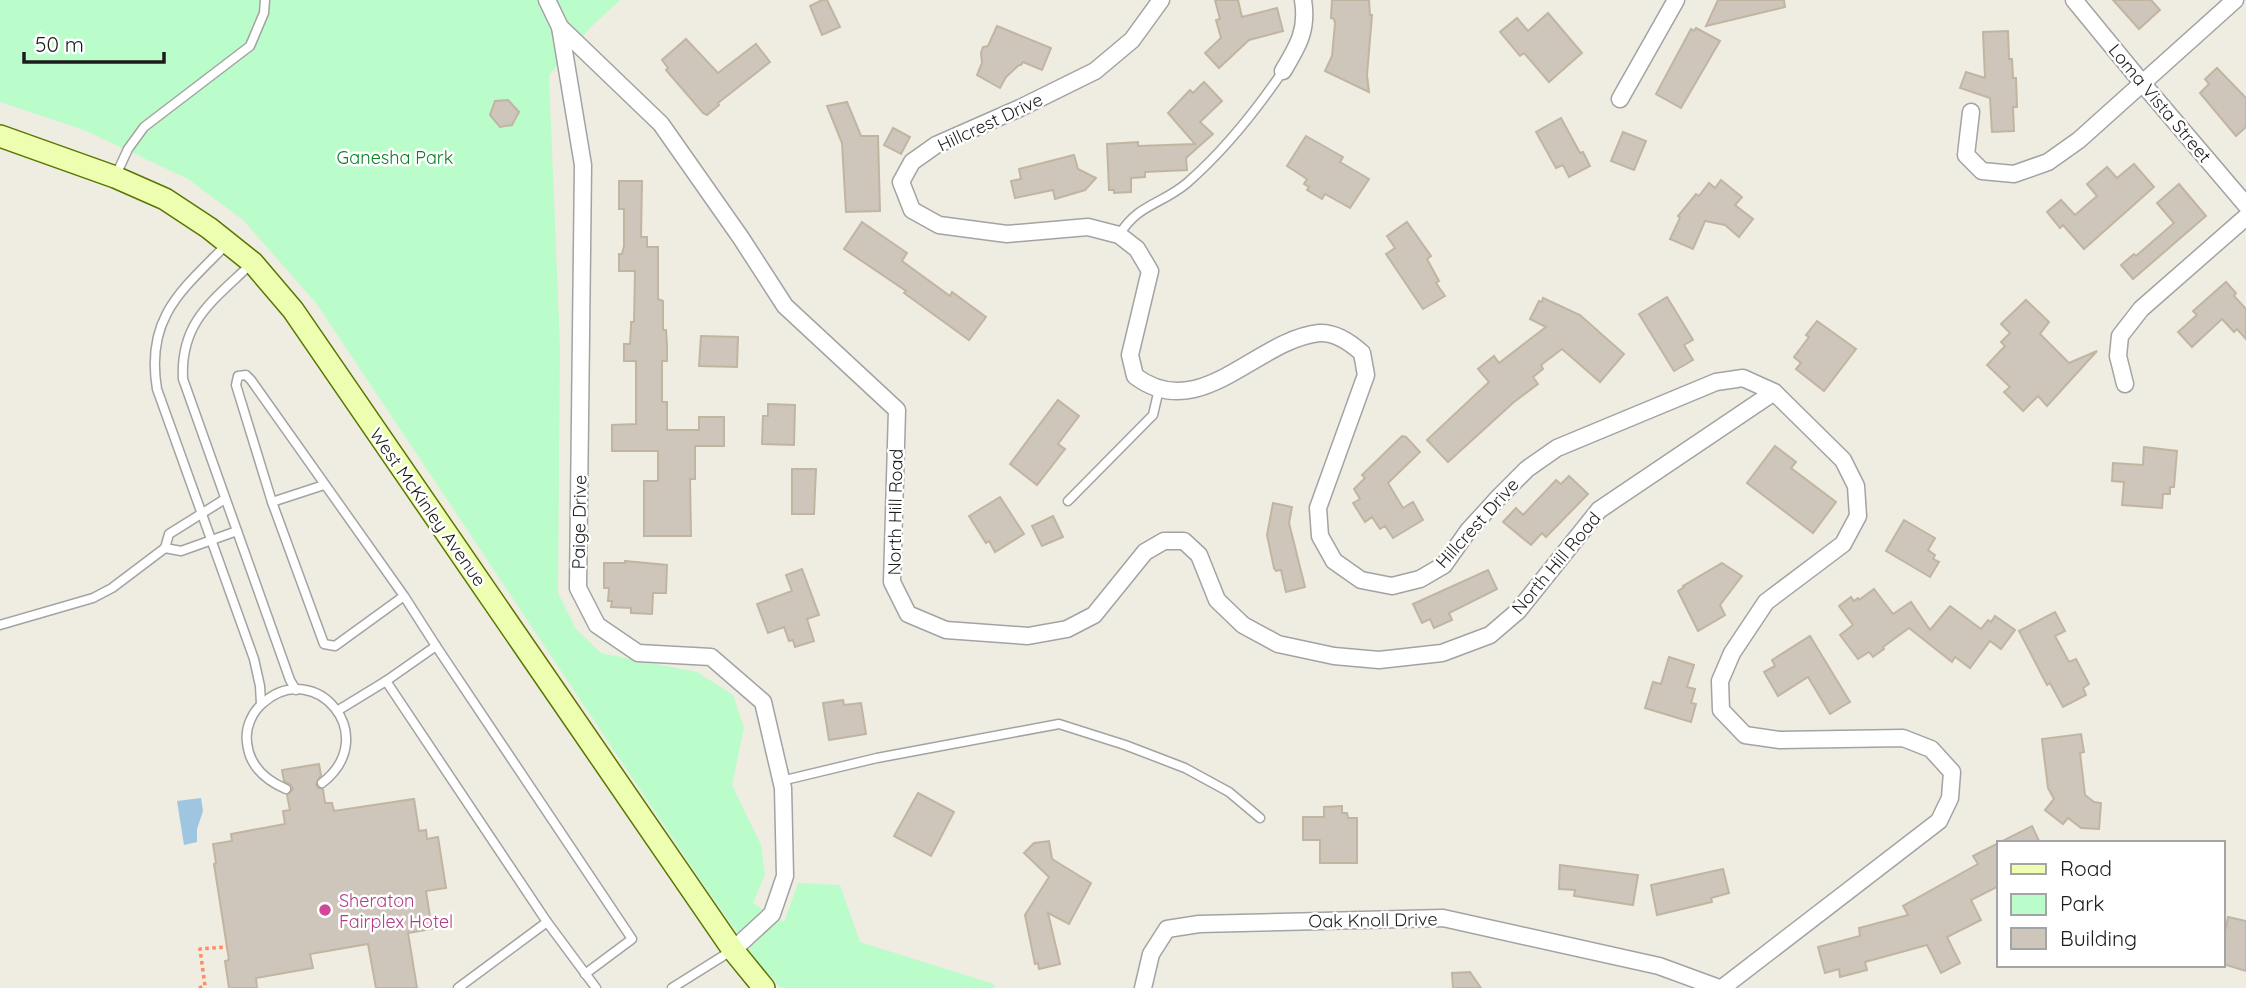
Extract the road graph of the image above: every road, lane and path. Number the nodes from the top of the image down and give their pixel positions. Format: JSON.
{"nodes":[{"id":1,"x":265,"y":0,"type":"edge"},
{"id":2,"x":547,"y":0,"type":"edge"},
{"id":3,"x":1161,"y":0,"type":"edge"},
{"id":4,"x":1303,"y":0,"type":"edge"},
{"id":5,"x":1676,"y":0,"type":"edge"},
{"id":6,"x":2074,"y":0,"type":"edge"},
{"id":7,"x":2235,"y":0,"type":"edge"},
{"id":8,"x":560,"y":27,"type":"junction"},
{"id":9,"x":1283,"y":71,"type":"joint"},
{"id":10,"x":2143,"y":84,"type":"junction"},
{"id":11,"x":1620,"y":99,"type":"dead end"},
{"id":12,"x":1971,"y":112,"type":"dead end"},
{"id":13,"x":0,"y":136,"type":"edge"},
{"id":14,"x":116,"y":177,"type":"junction"},
{"id":15,"x":2246,"y":205,"type":"edge"},
{"id":16,"x":2246,"y":217,"type":"edge"},
{"id":17,"x":1119,"y":235,"type":"junction"},
{"id":18,"x":228,"y":243,"type":"junction"},
{"id":19,"x":253,"y":262,"type":"junction"},
{"id":20,"x":2125,"y":384,"type":"dead end"},
{"id":21,"x":1159,"y":389,"type":"junction"},
{"id":22,"x":1774,"y":392,"type":"junction"},
{"id":23,"x":324,"y":485,"type":"junction"},
{"id":24,"x":225,"y":499,"type":"junction"},
{"id":25,"x":272,"y":502,"type":"junction"},
{"id":26,"x":1068,"y":502,"type":"dead end"},
{"id":27,"x":201,"y":513,"type":"junction"},
{"id":28,"x":237,"y":531,"type":"junction"},
{"id":29,"x":211,"y":540,"type":"junction"},
{"id":30,"x":165,"y":548,"type":"junction"},
{"id":31,"x":404,"y":596,"type":"junction"},
{"id":32,"x":0,"y":625,"type":"edge"},
{"id":33,"x":436,"y":646,"type":"junction"},
{"id":34,"x":386,"y":681,"type":"junction"},
{"id":35,"x":296,"y":690,"type":"junction"},
{"id":36,"x":261,"y":704,"type":"junction"},
{"id":37,"x":337,"y":711,"type":"junction"},
{"id":38,"x":781,"y":781,"type":"junction"},
{"id":39,"x":322,"y":783,"type":"dead end"},
{"id":40,"x":286,"y":789,"type":"dead end"},
{"id":41,"x":1260,"y":818,"type":"dead end"},
{"id":42,"x":547,"y":922,"type":"junction"},
{"id":43,"x":227,"y":947,"type":"dead end"},
{"id":44,"x":733,"y":950,"type":"junction"},
{"id":45,"x":585,"y":974,"type":"junction"},
{"id":46,"x":198,"y":988,"type":"edge"},
{"id":47,"x":457,"y":988,"type":"edge"},
{"id":48,"x":596,"y":988,"type":"edge"},
{"id":49,"x":672,"y":988,"type":"edge"},
{"id":50,"x":764,"y":988,"type":"edge"},
{"id":51,"x":1143,"y":988,"type":"edge"},
{"id":52,"x":1720,"y":988,"type":"edge"}],
"edges":[{"from":1,"to":14,"type":"lane"},
{"from":2,"to":8,"type":"street","name":"Paige Drive"},
{"from":3,"to":17,"type":"street","name":"Hillcrest Drive"},
{"from":4,"to":9,"type":"street"},
{"from":5,"to":11,"type":"street"},
{"from":6,"to":10,"type":"street","name":"Loma Vista Street"},
{"from":7,"to":10,"type":"street"},
{"from":8,"to":22,"type":"street","name":"North Hill Road"},
{"from":8,"to":38,"type":"street","name":"Paige Drive"},
{"from":9,"to":17,"type":"lane"},
{"from":10,"to":12,"type":"street"},
{"from":10,"to":15,"type":"street","name":"Loma Vista Street"},
{"from":13,"to":14,"type":"main road","name":"West McKinley Avenue"},
{"from":14,"to":18,"type":"main road","name":"West McKinley Avenue"},
{"from":16,"to":20,"type":"street"},
{"from":17,"to":21,"type":"street"},
{"from":18,"to":19,"type":"main road","name":"West McKinley Avenue"},
{"from":18,"to":27,"type":"lane"},
{"from":19,"to":24,"type":"lane"},
{"from":19,"to":44,"type":"main road","name":"West McKinley Avenue"},
{"from":21,"to":22,"type":"street","name":"Hillcrest Drive"},
{"from":21,"to":26,"type":"lane"},
{"from":22,"to":52,"type":"street","name":"Hillcrest Drive"},
{"from":23,"to":25,"type":"lane"},
{"from":23,"to":25,"type":"lane"},
{"from":23,"to":31,"type":"lane"},
{"from":24,"to":27,"type":"lane"},
{"from":24,"to":28,"type":"lane"},
{"from":25,"to":31,"type":"lane"},
{"from":27,"to":29,"type":"lane"},
{"from":27,"to":30,"type":"lane"},
{"from":28,"to":29,"type":"lane"},
{"from":28,"to":35,"type":"lane"},
{"from":29,"to":30,"type":"lane"},
{"from":29,"to":36,"type":"lane"},
{"from":30,"to":32,"type":"lane"},
{"from":31,"to":33,"type":"lane"},
{"from":33,"to":34,"type":"lane"},
{"from":33,"to":45,"type":"lane"},
{"from":34,"to":37,"type":"lane"},
{"from":34,"to":42,"type":"lane"},
{"from":35,"to":36,"type":"lane"},
{"from":35,"to":37,"type":"lane"},
{"from":36,"to":40,"type":"lane"},
{"from":37,"to":39,"type":"lane"},
{"from":38,"to":41,"type":"lane"},
{"from":38,"to":44,"type":"street","name":"Paige Drive"},
{"from":42,"to":45,"type":"lane"},
{"from":42,"to":47,"type":"lane"},
{"from":43,"to":46,"type":"path"},
{"from":44,"to":49,"type":"lane"},
{"from":44,"to":50,"type":"main road","name":"West McKinley Avenue"},
{"from":45,"to":48,"type":"lane"},
{"from":51,"to":52,"type":"street","name":"Oak Knoll Drive"}]}
